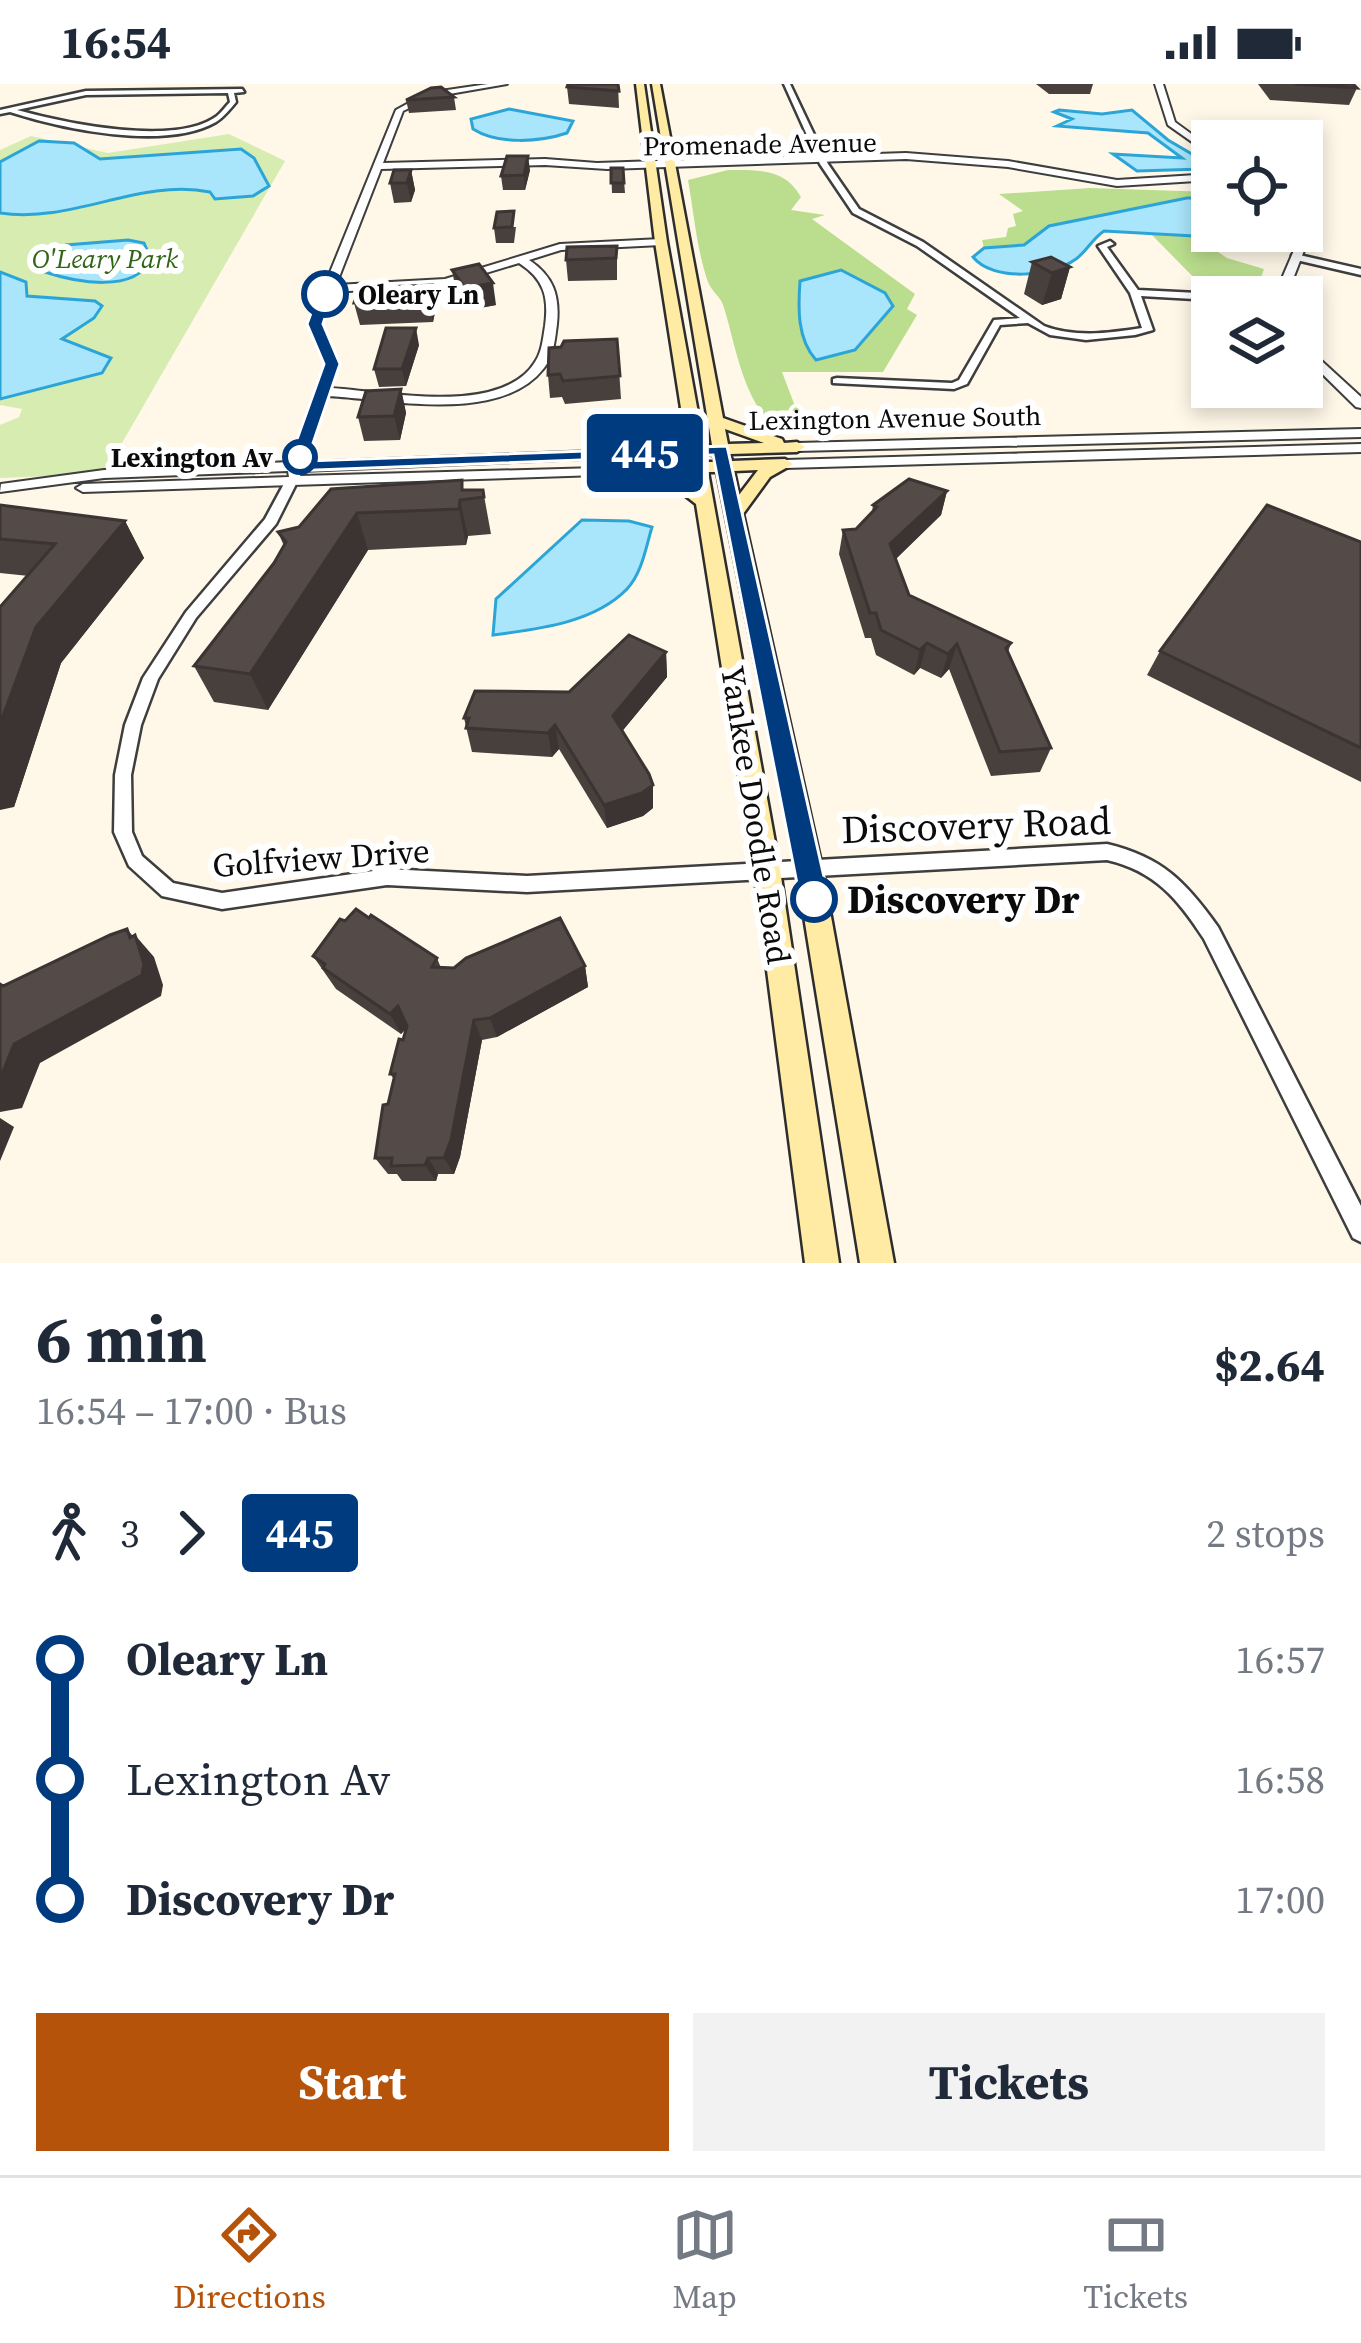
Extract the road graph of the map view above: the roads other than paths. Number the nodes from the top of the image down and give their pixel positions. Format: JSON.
{"nodes":[{"id":1,"x":503,"y":84,"type":"edge"},
{"id":2,"x":640,"y":84,"type":"edge"},
{"id":3,"x":654,"y":84,"type":"edge"},
{"id":4,"x":787,"y":84,"type":"edge"},
{"id":5,"x":1159,"y":84,"type":"edge"},
{"id":6,"x":242,"y":91,"type":"dead end"},
{"id":7,"x":231,"y":94,"type":"junction"},
{"id":8,"x":5,"y":111,"type":"edge"},
{"id":9,"x":1191,"y":138,"type":"edge"},
{"id":10,"x":823,"y":161,"type":"junction"},
{"id":11,"x":662,"y":165,"type":"junction"},
{"id":12,"x":377,"y":166,"type":"junction"},
{"id":13,"x":1191,"y":178,"type":"edge"},
{"id":14,"x":661,"y":242,"type":"junction"},
{"id":15,"x":1111,"y":244,"type":"dead end"},
{"id":16,"x":1296,"y":252,"type":"edge"},
{"id":17,"x":1295,"y":257,"type":"junction"},
{"id":18,"x":518,"y":261,"type":"junction"},
{"id":19,"x":1361,"y":272,"type":"edge"},
{"id":20,"x":1288,"y":276,"type":"edge"},
{"id":21,"x":327,"y":289,"type":"junction"},
{"id":22,"x":1135,"y":293,"type":"junction"},
{"id":23,"x":1191,"y":296,"type":"edge"},
{"id":24,"x":1030,"y":320,"type":"junction"},
{"id":25,"x":1323,"y":367,"type":"edge"},
{"id":26,"x":837,"y":381,"type":"dead end"},
{"id":27,"x":322,"y":392,"type":"junction"},
{"id":28,"x":1361,"y":404,"type":"edge"},
{"id":29,"x":689,"y":409,"type":"junction"},
{"id":30,"x":715,"y":420,"type":"junction"},
{"id":31,"x":1361,"y":434,"type":"edge"},
{"id":32,"x":797,"y":447,"type":"junction"},
{"id":33,"x":1361,"y":448,"type":"edge"},
{"id":34,"x":641,"y":453,"type":"junction"},
{"id":35,"x":722,"y":458,"type":"junction"},
{"id":36,"x":697,"y":459,"type":"junction"},
{"id":37,"x":785,"y":464,"type":"junction"},
{"id":38,"x":628,"y":470,"type":"junction"},
{"id":39,"x":294,"y":474,"type":"junction"},
{"id":40,"x":0,"y":488,"type":"edge"},
{"id":41,"x":704,"y":501,"type":"junction"},
{"id":42,"x":734,"y":514,"type":"junction"},
{"id":43,"x":809,"y":867,"type":"junction"},
{"id":44,"x":766,"y":870,"type":"junction"},
{"id":45,"x":1361,"y":1230,"type":"edge"},
{"id":46,"x":822,"y":1263,"type":"edge"},
{"id":47,"x":877,"y":1263,"type":"edge"}],
"edges":[{"from":1,"to":12,"type":"street"},
{"from":2,"to":11,"type":"main road","name":"Yankee Doodle Road"},
{"from":3,"to":11,"type":"main road","name":"Yankee Doodle Road"},
{"from":4,"to":10,"type":"street"},
{"from":5,"to":9,"type":"street"},
{"from":6,"to":7,"type":"street"},
{"from":7,"to":8,"type":"street"},
{"from":7,"to":8,"type":"street"},
{"from":10,"to":11,"type":"street","name":"Promenade Avenue"},
{"from":10,"to":13,"type":"street","name":"Promenade Avenue"},
{"from":10,"to":24,"type":"street"},
{"from":11,"to":12,"type":"street","name":"Promenade Avenue"},
{"from":11,"to":14,"type":"main road","name":"Yankee Doodle Road"},
{"from":11,"to":30,"type":"main road","name":"Yankee Doodle Road"},
{"from":12,"to":21,"type":"street"},
{"from":14,"to":18,"type":"street"},
{"from":14,"to":29,"type":"main road","name":"Yankee Doodle Road"},
{"from":15,"to":22,"type":"street"},
{"from":16,"to":17,"type":"street"},
{"from":17,"to":19,"type":"street"},
{"from":17,"to":20,"type":"street"},
{"from":18,"to":21,"type":"street"},
{"from":18,"to":27,"type":"street"},
{"from":21,"to":27,"type":"street"},
{"from":22,"to":23,"type":"street"},
{"from":22,"to":24,"type":"street"},
{"from":24,"to":26,"type":"street"},
{"from":25,"to":28,"type":"street"},
{"from":27,"to":39,"type":"street"},
{"from":29,"to":34,"type":"main road"},
{"from":29,"to":36,"type":"main road","name":"Yankee Doodle Road"},
{"from":30,"to":32,"type":"main road"},
{"from":30,"to":35,"type":"main road","name":"Yankee Doodle Road"},
{"from":31,"to":32,"type":"street","name":"Lexington Avenue South"},
{"from":32,"to":35,"type":"main road","name":"Lexington Avenue South"},
{"from":33,"to":37,"type":"street","name":"Lexington Avenue South"},
{"from":34,"to":36,"type":"street","name":"Lexington Avenue South"},
{"from":34,"to":39,"type":"street","name":"Lexington Avenue South"},
{"from":35,"to":36,"type":"main road","name":"Lexington Avenue South"},
{"from":35,"to":37,"type":"main road","name":"Lexington Avenue South"},
{"from":35,"to":42,"type":"main road","name":"Yankee Doodle Road"},
{"from":36,"to":38,"type":"main road","name":"Lexington Avenue South"},
{"from":36,"to":41,"type":"main road","name":"Yankee Doodle Road"},
{"from":37,"to":42,"type":"main road"},
{"from":38,"to":39,"type":"street","name":"Lexington Avenue South"},
{"from":38,"to":41,"type":"main road"},
{"from":39,"to":40,"type":"street","name":"Lexington Avenue South"},
{"from":39,"to":44,"type":"street","name":"Golfview Drive"},
{"from":41,"to":44,"type":"main road","name":"Yankee Doodle Road"},
{"from":42,"to":43,"type":"main road","name":"Yankee Doodle Road"},
{"from":43,"to":44,"type":"street","name":"Golfview Drive"},
{"from":43,"to":45,"type":"street","name":"Discovery Road"},
{"from":43,"to":47,"type":"main road","name":"Yankee Doodle Road"},
{"from":44,"to":46,"type":"main road","name":"Yankee Doodle Road"}]}
